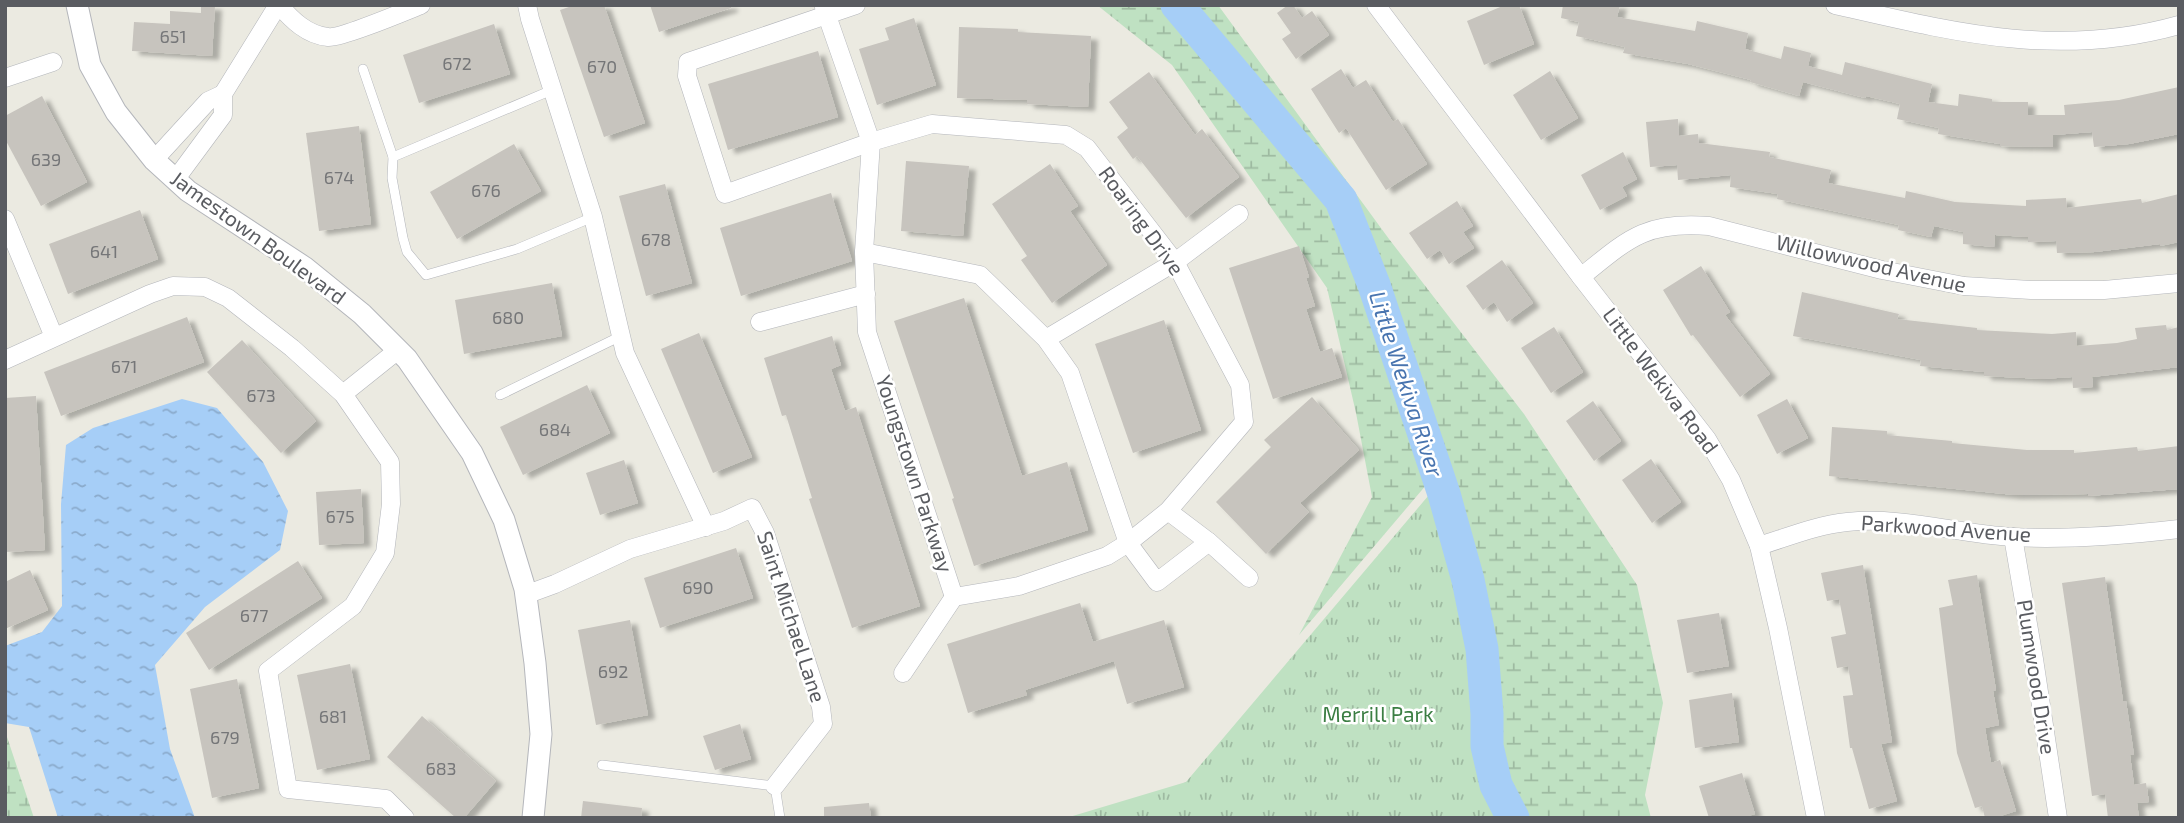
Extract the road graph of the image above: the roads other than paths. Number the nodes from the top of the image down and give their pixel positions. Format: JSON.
{"nodes":[{"id":1,"x":77,"y":5,"type":"edge"},
{"id":2,"x":278,"y":5,"type":"edge"},
{"id":3,"x":421,"y":5,"type":"edge"},
{"id":4,"x":527,"y":5,"type":"edge"},
{"id":5,"x":856,"y":5,"type":"edge"},
{"id":6,"x":1835,"y":5,"type":"edge"},
{"id":7,"x":1386,"y":9,"type":"edge"},
{"id":8,"x":825,"y":10,"type":"edge"},
{"id":9,"x":2179,"y":25,"type":"edge"},
{"id":10,"x":53,"y":62,"type":"dead end"},
{"id":11,"x":363,"y":69,"type":"dead end"},
{"id":12,"x":5,"y":78,"type":"edge"},
{"id":13,"x":552,"y":90,"type":"junction"},
{"id":14,"x":223,"y":94,"type":"junction"},
{"id":15,"x":871,"y":142,"type":"junction"},
{"id":16,"x":393,"y":157,"type":"junction"},
{"id":17,"x":154,"y":160,"type":"junction"},
{"id":18,"x":175,"y":180,"type":"junction"},
{"id":19,"x":1239,"y":214,"type":"dead end"},
{"id":20,"x":593,"y":217,"type":"junction"},
{"id":21,"x":5,"y":219,"type":"edge"},
{"id":22,"x":864,"y":252,"type":"junction"},
{"id":23,"x":1175,"y":262,"type":"junction"},
{"id":24,"x":1581,"y":277,"type":"junction"},
{"id":25,"x":2179,"y":283,"type":"edge"},
{"id":26,"x":866,"y":294,"type":"junction"},
{"id":27,"x":760,"y":322,"type":"dead end"},
{"id":28,"x":621,"y":336,"type":"junction"},
{"id":29,"x":54,"y":337,"type":"junction"},
{"id":30,"x":1046,"y":339,"type":"junction"},
{"id":31,"x":398,"y":350,"type":"junction"},
{"id":32,"x":5,"y":360,"type":"edge"},
{"id":33,"x":343,"y":394,"type":"junction"},
{"id":34,"x":500,"y":395,"type":"dead end"},
{"id":35,"x":1168,"y":511,"type":"junction"},
{"id":36,"x":706,"y":527,"type":"junction"},
{"id":37,"x":2179,"y":529,"type":"edge"},
{"id":38,"x":2013,"y":537,"type":"junction"},
{"id":39,"x":1209,"y":542,"type":"junction"},
{"id":40,"x":1128,"y":543,"type":"junction"},
{"id":41,"x":1759,"y":546,"type":"junction"},
{"id":42,"x":1249,"y":578,"type":"dead end"},
{"id":43,"x":525,"y":595,"type":"junction"},
{"id":44,"x":954,"y":597,"type":"junction"},
{"id":45,"x":903,"y":673,"type":"dead end"},
{"id":46,"x":602,"y":765,"type":"dead end"},
{"id":47,"x":775,"y":786,"type":"junction"},
{"id":48,"x":405,"y":818,"type":"edge"},
{"id":49,"x":533,"y":818,"type":"edge"},
{"id":50,"x":780,"y":818,"type":"edge"},
{"id":51,"x":1816,"y":818,"type":"edge"},
{"id":52,"x":2058,"y":818,"type":"edge"}],
"edges":[{"from":1,"to":17,"type":"street","name":"Jamestown Boulevard"},
{"from":2,"to":3,"type":"street"},
{"from":2,"to":14,"type":"street"},
{"from":4,"to":13,"type":"street"},
{"from":5,"to":8,"type":"street"},
{"from":6,"to":9,"type":"street"},
{"from":7,"to":24,"type":"street","name":"Little Wekiva Road"},
{"from":8,"to":15,"type":"street","name":"Youngstown Parkway"},
{"from":8,"to":15,"type":"street","name":"Roaring Drive"},
{"from":10,"to":12,"type":"street"},
{"from":11,"to":16,"type":"lane"},
{"from":13,"to":16,"type":"lane"},
{"from":13,"to":20,"type":"street"},
{"from":14,"to":17,"type":"street"},
{"from":14,"to":18,"type":"street"},
{"from":15,"to":22,"type":"street","name":"Youngstown Parkway"},
{"from":15,"to":23,"type":"street","name":"Roaring Drive"},
{"from":16,"to":20,"type":"lane"},
{"from":17,"to":18,"type":"street","name":"Jamestown Boulevard"},
{"from":18,"to":31,"type":"street","name":"Jamestown Boulevard"},
{"from":19,"to":23,"type":"street"},
{"from":20,"to":28,"type":"street"},
{"from":21,"to":29,"type":"street"},
{"from":22,"to":26,"type":"street","name":"Youngstown Parkway"},
{"from":22,"to":30,"type":"street"},
{"from":23,"to":30,"type":"street"},
{"from":23,"to":35,"type":"street","name":"Roaring Drive"},
{"from":24,"to":25,"type":"street","name":"Willowwood Avenue"},
{"from":24,"to":41,"type":"street","name":"Little Wekiva Road"},
{"from":26,"to":27,"type":"street"},
{"from":26,"to":44,"type":"street","name":"Youngstown Parkway"},
{"from":28,"to":34,"type":"lane"},
{"from":28,"to":36,"type":"street"},
{"from":29,"to":32,"type":"street"},
{"from":29,"to":33,"type":"street"},
{"from":30,"to":40,"type":"street"},
{"from":31,"to":33,"type":"street"},
{"from":31,"to":43,"type":"street","name":"Jamestown Boulevard"},
{"from":33,"to":48,"type":"street"},
{"from":35,"to":39,"type":"street"},
{"from":35,"to":40,"type":"street","name":"Roaring Drive"},
{"from":36,"to":43,"type":"street","name":"Saint Michael Lane"},
{"from":36,"to":47,"type":"street","name":"Saint Michael Lane"},
{"from":37,"to":38,"type":"street","name":"Parkwood Avenue"},
{"from":38,"to":41,"type":"street","name":"Parkwood Avenue"},
{"from":38,"to":52,"type":"street","name":"Plumwood Drive"},
{"from":39,"to":40,"type":"street"},
{"from":39,"to":42,"type":"street"},
{"from":40,"to":44,"type":"street","name":"Youngstown Parkway"},
{"from":41,"to":51,"type":"street","name":"Little Wekiva Road"},
{"from":43,"to":49,"type":"street","name":"Jamestown Boulevard"},
{"from":44,"to":45,"type":"street"},
{"from":46,"to":47,"type":"lane"},
{"from":47,"to":50,"type":"lane"}]}
